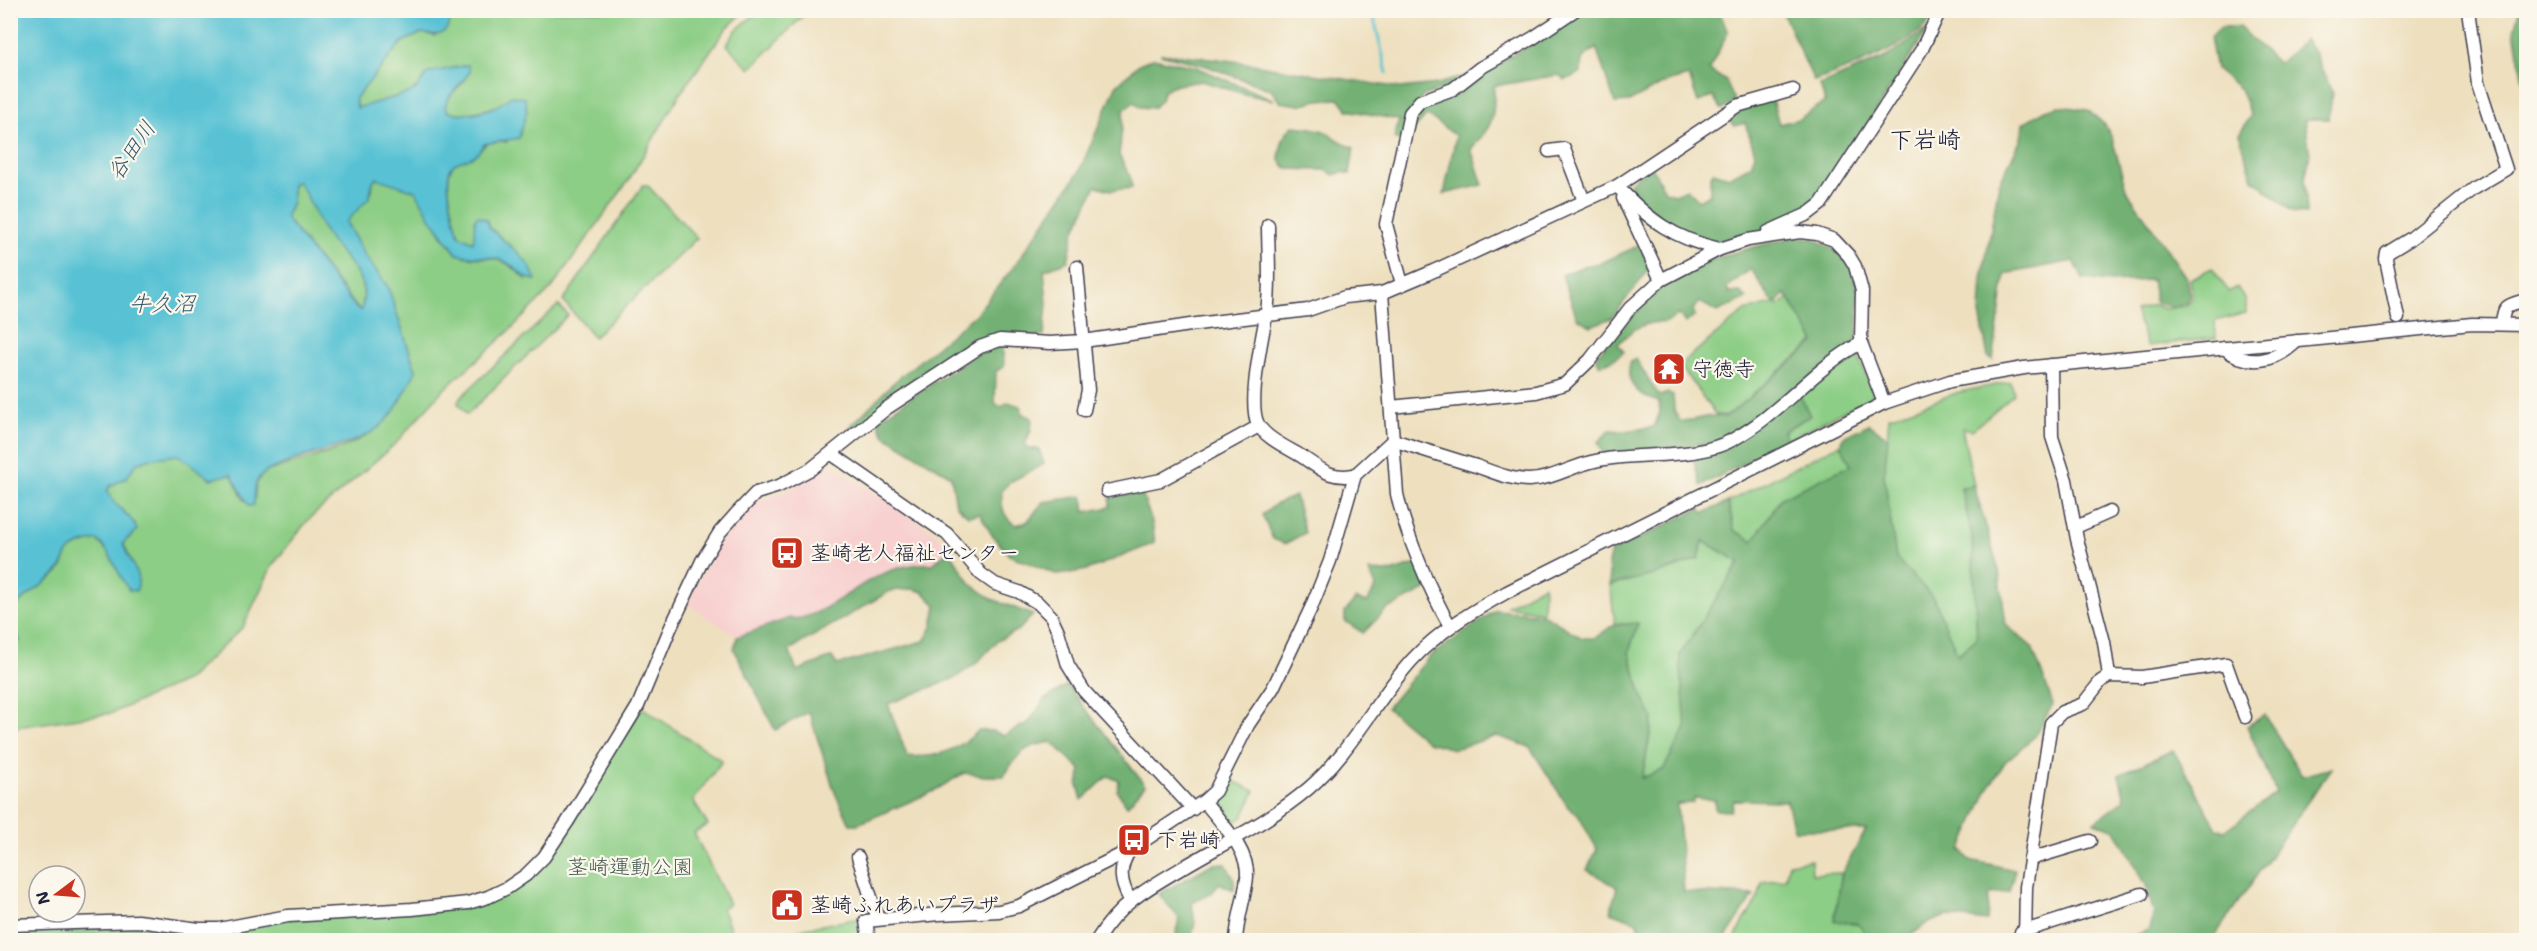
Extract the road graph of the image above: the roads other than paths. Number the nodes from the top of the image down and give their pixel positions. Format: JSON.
{"nodes":[{"id":1,"x":1575,"y":10,"type":"edge"},
{"id":2,"x":1940,"y":10,"type":"edge"},
{"id":3,"x":2468,"y":10,"type":"edge"},
{"id":4,"x":1793,"y":90,"type":"dead end"},
{"id":5,"x":1549,"y":151,"type":"dead end"},
{"id":6,"x":1617,"y":186,"type":"junction"},
{"id":7,"x":1584,"y":201,"type":"junction"},
{"id":8,"x":1268,"y":225,"type":"dead end"},
{"id":9,"x":1748,"y":240,"type":"junction"},
{"id":10,"x":1720,"y":249,"type":"junction"},
{"id":11,"x":1077,"y":267,"type":"dead end"},
{"id":12,"x":1661,"y":280,"type":"junction"},
{"id":13,"x":1402,"y":284,"type":"junction"},
{"id":14,"x":1382,"y":293,"type":"junction"},
{"id":15,"x":2526,"y":300,"type":"edge"},
{"id":16,"x":1265,"y":316,"type":"junction"},
{"id":17,"x":2398,"y":318,"type":"dead end"},
{"id":18,"x":2502,"y":324,"type":"junction"},
{"id":19,"x":2526,"y":325,"type":"edge"},
{"id":20,"x":1084,"y":341,"type":"junction"},
{"id":21,"x":1861,"y":343,"type":"junction"},
{"id":22,"x":2051,"y":365,"type":"junction"},
{"id":23,"x":1884,"y":403,"type":"junction"},
{"id":24,"x":1391,"y":406,"type":"junction"},
{"id":25,"x":1084,"y":410,"type":"dead end"},
{"id":26,"x":1259,"y":426,"type":"junction"},
{"id":27,"x":1393,"y":440,"type":"junction"},
{"id":28,"x":832,"y":454,"type":"junction"},
{"id":29,"x":1355,"y":475,"type":"junction"},
{"id":30,"x":1107,"y":491,"type":"dead end"},
{"id":31,"x":2110,"y":512,"type":"dead end"},
{"id":32,"x":2076,"y":526,"type":"junction"},
{"id":33,"x":1450,"y":626,"type":"junction"},
{"id":34,"x":2109,"y":676,"type":"junction"},
{"id":35,"x":2245,"y":717,"type":"dead end"},
{"id":36,"x":1204,"y":801,"type":"junction"},
{"id":37,"x":1193,"y":809,"type":"junction"},
{"id":38,"x":1232,"y":838,"type":"junction"},
{"id":39,"x":2090,"y":841,"type":"dead end"},
{"id":40,"x":1130,"y":850,"type":"junction"},
{"id":41,"x":858,"y":857,"type":"dead end"},
{"id":42,"x":2030,"y":859,"type":"junction"},
{"id":43,"x":2142,"y":894,"type":"dead end"},
{"id":44,"x":1130,"y":900,"type":"junction"},
{"id":45,"x":878,"y":919,"type":"junction"},
{"id":46,"x":10,"y":925,"type":"edge"},
{"id":47,"x":2023,"y":935,"type":"edge"},
{"id":48,"x":868,"y":940,"type":"edge"},
{"id":49,"x":1097,"y":940,"type":"edge"},
{"id":50,"x":1236,"y":940,"type":"edge"}],
"edges":[{"from":1,"to":13,"type":"street"},
{"from":2,"to":9,"type":"street"},
{"from":3,"to":17,"type":"street"},
{"from":4,"to":6,"type":"street"},
{"from":5,"to":7,"type":"street"},
{"from":6,"to":7,"type":"street"},
{"from":6,"to":10,"type":"street"},
{"from":6,"to":12,"type":"street"},
{"from":7,"to":13,"type":"street"},
{"from":8,"to":16,"type":"street"},
{"from":9,"to":10,"type":"street"},
{"from":9,"to":21,"type":"street"},
{"from":10,"to":12,"type":"street"},
{"from":11,"to":20,"type":"street"},
{"from":12,"to":24,"type":"street"},
{"from":13,"to":14,"type":"street"},
{"from":14,"to":16,"type":"street"},
{"from":14,"to":24,"type":"street"},
{"from":15,"to":18,"type":"street"},
{"from":16,"to":20,"type":"street"},
{"from":16,"to":26,"type":"street"},
{"from":18,"to":19,"type":"street"},
{"from":18,"to":22,"type":"street"},
{"from":20,"to":25,"type":"street"},
{"from":20,"to":28,"type":"street"},
{"from":21,"to":23,"type":"street"},
{"from":21,"to":27,"type":"street"},
{"from":22,"to":23,"type":"street"},
{"from":22,"to":32,"type":"street"},
{"from":23,"to":33,"type":"street"},
{"from":24,"to":27,"type":"street"},
{"from":26,"to":29,"type":"street"},
{"from":26,"to":30,"type":"street"},
{"from":27,"to":29,"type":"street"},
{"from":27,"to":33,"type":"street"},
{"from":28,"to":37,"type":"street"},
{"from":28,"to":46,"type":"street"},
{"from":29,"to":36,"type":"street"},
{"from":31,"to":32,"type":"street"},
{"from":32,"to":34,"type":"street"},
{"from":33,"to":38,"type":"street"},
{"from":34,"to":35,"type":"street"},
{"from":34,"to":42,"type":"street"},
{"from":36,"to":37,"type":"street"},
{"from":36,"to":38,"type":"street"},
{"from":37,"to":40,"type":"street"},
{"from":38,"to":44,"type":"street"},
{"from":38,"to":50,"type":"street"},
{"from":39,"to":42,"type":"street"},
{"from":40,"to":44,"type":"street"},
{"from":40,"to":45,"type":"street"},
{"from":41,"to":45,"type":"street"},
{"from":42,"to":47,"type":"street"},
{"from":43,"to":47,"type":"street"},
{"from":44,"to":49,"type":"street"},
{"from":45,"to":48,"type":"street"}]}
